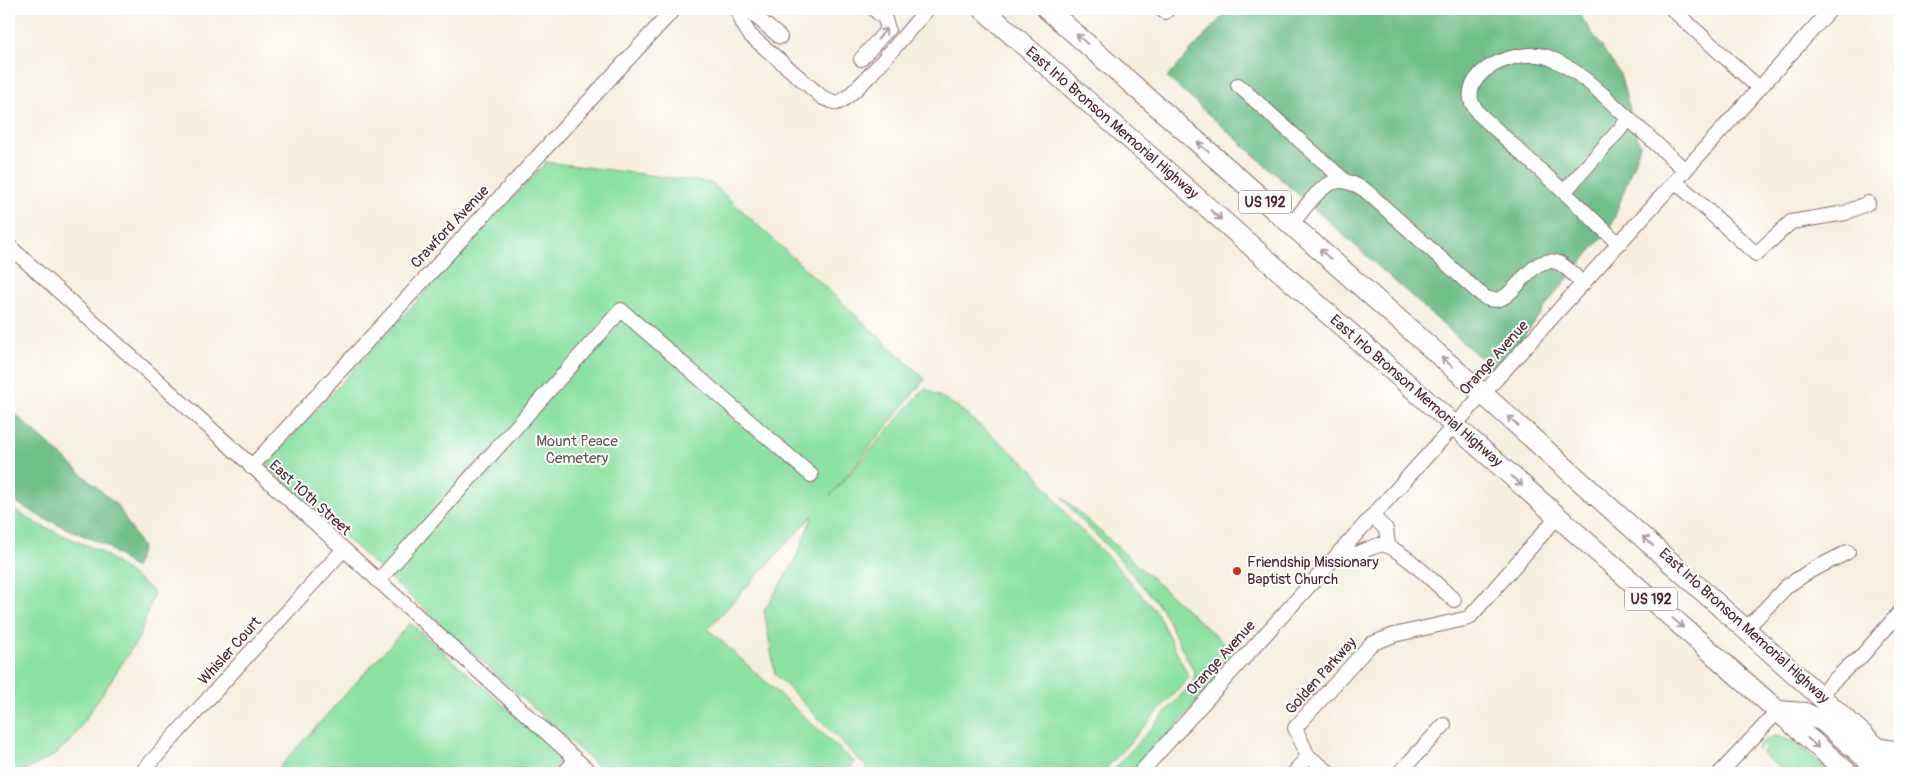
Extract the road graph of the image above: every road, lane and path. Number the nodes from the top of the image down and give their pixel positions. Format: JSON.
{"nodes":[{"id":1,"x":674,"y":9,"type":"edge"},
{"id":2,"x":737,"y":9,"type":"edge"},
{"id":3,"x":747,"y":9,"type":"edge"},
{"id":4,"x":874,"y":9,"type":"edge"},
{"id":5,"x":925,"y":9,"type":"edge"},
{"id":6,"x":983,"y":9,"type":"edge"},
{"id":7,"x":1047,"y":9,"type":"edge"},
{"id":8,"x":1161,"y":9,"type":"edge"},
{"id":9,"x":1168,"y":9,"type":"edge"},
{"id":10,"x":1672,"y":9,"type":"edge"},
{"id":11,"x":1831,"y":9,"type":"edge"},
{"id":12,"x":780,"y":37,"type":"dead end"},
{"id":13,"x":860,"y":59,"type":"dead end"},
{"id":14,"x":1238,"y":85,"type":"dead end"},
{"id":15,"x":1759,"y":88,"type":"junction"},
{"id":16,"x":1629,"y":119,"type":"junction"},
{"id":17,"x":1685,"y":170,"type":"junction"},
{"id":18,"x":1345,"y":181,"type":"junction"},
{"id":19,"x":1675,"y":182,"type":"junction"},
{"id":20,"x":1564,"y":192,"type":"junction"},
{"id":21,"x":1868,"y":203,"type":"dead end"},
{"id":22,"x":1291,"y":225,"type":"junction"},
{"id":23,"x":1619,"y":244,"type":"junction"},
{"id":24,"x":9,"y":246,"type":"edge"},
{"id":25,"x":1583,"y":284,"type":"junction"},
{"id":26,"x":1483,"y":394,"type":"junction"},
{"id":27,"x":1455,"y":425,"type":"junction"},
{"id":28,"x":251,"y":467,"type":"junction"},
{"id":29,"x":811,"y":475,"type":"dead end"},
{"id":30,"x":1372,"y":516,"type":"junction"},
{"id":31,"x":1558,"y":516,"type":"junction"},
{"id":32,"x":1388,"y":545,"type":"junction"},
{"id":33,"x":343,"y":550,"type":"junction"},
{"id":34,"x":1340,"y":551,"type":"junction"},
{"id":35,"x":1848,"y":552,"type":"dead end"},
{"id":36,"x":378,"y":581,"type":"junction"},
{"id":37,"x":1454,"y":600,"type":"dead end"},
{"id":38,"x":1900,"y":612,"type":"edge"},
{"id":39,"x":1746,"y":628,"type":"junction"},
{"id":40,"x":1820,"y":694,"type":"junction"},
{"id":41,"x":1778,"y":711,"type":"junction"},
{"id":42,"x":1444,"y":725,"type":"dead end"},
{"id":43,"x":1875,"y":745,"type":"junction"},
{"id":44,"x":1900,"y":749,"type":"edge"},
{"id":45,"x":1308,"y":756,"type":"junction"},
{"id":46,"x":576,"y":760,"type":"junction"},
{"id":47,"x":1900,"y":768,"type":"edge"},
{"id":48,"x":141,"y":773,"type":"edge"},
{"id":49,"x":564,"y":773,"type":"edge"},
{"id":50,"x":591,"y":773,"type":"edge"},
{"id":51,"x":1140,"y":773,"type":"edge"},
{"id":52,"x":1294,"y":773,"type":"edge"},
{"id":53,"x":1330,"y":773,"type":"edge"},
{"id":54,"x":1399,"y":773,"type":"edge"},
{"id":55,"x":1720,"y":773,"type":"edge"},
{"id":56,"x":1848,"y":773,"type":"edge"},
{"id":57,"x":1883,"y":773,"type":"edge"}],
"edges":[{"from":1,"to":28,"type":"street","name":"Crawford Avenue"},
{"from":2,"to":5,"type":"street"},
{"from":3,"to":12,"type":"street"},
{"from":13,"to":4,"type":"street","one_way":true},
{"from":6,"to":27,"type":"highway","name":"East Irlo Bronson Memorial Highway","number":"US 192","one_way":true},
{"from":22,"to":7,"type":"highway","name":"East Irlo Bronson Memorial Highway","number":"US 192","one_way":true},
{"from":8,"to":9,"type":"street"},
{"from":10,"to":15,"type":"street"},
{"from":11,"to":15,"type":"street","name":"Orange Avenue"},
{"from":14,"to":18,"type":"street"},
{"from":15,"to":17,"type":"street","name":"Orange Avenue"},
{"from":16,"to":17,"type":"street"},
{"from":16,"to":20,"type":"street"},
{"from":16,"to":20,"type":"street"},
{"from":17,"to":19,"type":"street","name":"Orange Avenue"},
{"from":18,"to":22,"type":"street"},
{"from":18,"to":25,"type":"street"},
{"from":19,"to":21,"type":"street"},
{"from":19,"to":23,"type":"street","name":"Orange Avenue"},
{"from":20,"to":23,"type":"street"},
{"from":26,"to":22,"type":"highway","name":"East Irlo Bronson Memorial Highway","number":"US 192","one_way":true},
{"from":23,"to":25,"type":"street","name":"Orange Avenue"},
{"from":24,"to":28,"type":"street","name":"East 10th Street"},
{"from":25,"to":26,"type":"street","name":"Orange Avenue"},
{"from":26,"to":27,"type":"street","name":"Orange Avenue"},
{"from":39,"to":26,"type":"highway","name":"East Irlo Bronson Memorial Highway","number":"US 192","one_way":true},
{"from":27,"to":30,"type":"street","name":"Orange Avenue"},
{"from":27,"to":31,"type":"highway","name":"East Irlo Bronson Memorial Highway","number":"US 192","one_way":true},
{"from":28,"to":33,"type":"street","name":"East 10th Street"},
{"from":29,"to":36,"type":"street"},
{"from":30,"to":32,"type":"street"},
{"from":30,"to":34,"type":"street","name":"Orange Avenue"},
{"from":31,"to":41,"type":"highway","name":"East Irlo Bronson Memorial Highway","number":"US 192","one_way":true},
{"from":31,"to":45,"type":"street","name":"Golden Parkway"},
{"from":32,"to":34,"type":"street"},
{"from":32,"to":37,"type":"street"},
{"from":33,"to":36,"type":"street","name":"East 10th Street"},
{"from":33,"to":48,"type":"street","name":"Whisler Court"},
{"from":34,"to":51,"type":"street","name":"Orange Avenue"},
{"from":35,"to":39,"type":"street"},
{"from":36,"to":46,"type":"street","name":"East 10th Street"},
{"from":38,"to":40,"type":"street"},
{"from":39,"to":40,"type":"highway","name":"East Irlo Bronson Memorial Highway","number":"US 192"},
{"from":40,"to":43,"type":"highway","name":"East Irlo Bronson Memorial Highway","number":"US 192"},
{"from":41,"to":55,"type":"street"},
{"from":41,"to":56,"type":"highway","name":"East Irlo Bronson Memorial Highway","number":"US 192","one_way":true},
{"from":41,"to":57,"type":"highway"},
{"from":42,"to":54,"type":"street"},
{"from":43,"to":44,"type":"street"},
{"from":43,"to":47,"type":"highway","name":"East Irlo Bronson Memorial Highway","number":"US 192"},
{"from":45,"to":52,"type":"street"},
{"from":45,"to":53,"type":"street","name":"Golden Parkway"},
{"from":46,"to":49,"type":"street"},
{"from":46,"to":50,"type":"street","name":"East 10th Street"}]}
